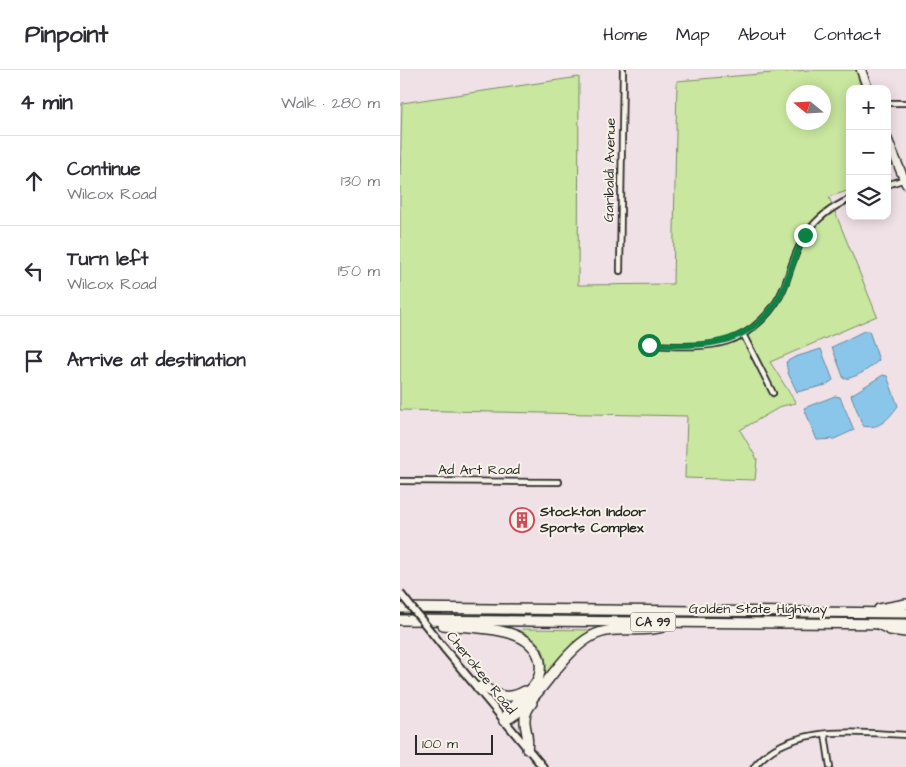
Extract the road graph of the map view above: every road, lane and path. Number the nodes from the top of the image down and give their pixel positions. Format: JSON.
{"nodes":[{"id":1,"x":623,"y":70,"type":"edge"},
{"id":2,"x":861,"y":70,"type":"edge"},
{"id":3,"x":867,"y":85,"type":"edge"},
{"id":4,"x":891,"y":103,"type":"edge"},
{"id":5,"x":906,"y":103,"type":"edge"},
{"id":6,"x":891,"y":148,"type":"edge"},
{"id":7,"x":905,"y":181,"type":"edge"},
{"id":8,"x":891,"y":184,"type":"edge"},
{"id":9,"x":846,"y":201,"type":"edge"},
{"id":10,"x":620,"y":271,"type":"dead end"},
{"id":11,"x":743,"y":334,"type":"junction"},
{"id":12,"x":649,"y":345,"type":"dead end"},
{"id":13,"x":773,"y":393,"type":"dead end"},
{"id":14,"x":400,"y":481,"type":"edge"},
{"id":15,"x":559,"y":482,"type":"dead end"},
{"id":16,"x":400,"y":593,"type":"edge"},
{"id":17,"x":906,"y":604,"type":"edge"},
{"id":18,"x":400,"y":608,"type":"edge"},
{"id":19,"x":869,"y":612,"type":"junction"},
{"id":20,"x":906,"y":613,"type":"edge"},
{"id":21,"x":400,"y":620,"type":"edge"},
{"id":22,"x":422,"y":620,"type":"junction"},
{"id":23,"x":875,"y":622,"type":"junction"},
{"id":24,"x":670,"y":623,"type":"junction"},
{"id":25,"x":906,"y":624,"type":"edge"},
{"id":26,"x":906,"y":632,"type":"edge"},
{"id":27,"x":478,"y":688,"type":"junction"},
{"id":28,"x":533,"y":692,"type":"junction"},
{"id":29,"x":504,"y":721,"type":"junction"},
{"id":30,"x":825,"y":734,"type":"junction"},
{"id":31,"x":906,"y":735,"type":"edge"},
{"id":32,"x":527,"y":749,"type":"junction"},
{"id":33,"x":543,"y":767,"type":"edge"},
{"id":34,"x":754,"y":767,"type":"edge"},
{"id":35,"x":830,"y":767,"type":"edge"}],
"edges":[{"from":1,"to":10,"type":"street","name":"Garibaldi Avenue"},
{"from":2,"to":3,"type":"main road"},
{"from":4,"to":5,"type":"street"},
{"from":6,"to":7,"type":"main road"},
{"from":7,"to":8,"type":"street"},
{"from":9,"to":11,"type":"street"},
{"from":11,"to":12,"type":"street"},
{"from":11,"to":13,"type":"street"},
{"from":14,"to":15,"type":"street","name":"Ad Art Road"},
{"from":16,"to":27,"type":"street","name":"Cherokee Road","bridge":true},
{"from":17,"to":19,"type":"highway"},
{"from":18,"to":19,"type":"highway","name":"Golden State Highway","number":"CA 99"},
{"from":19,"to":20,"type":"highway","name":"Golden State Highway","number":"CA 99"},
{"from":21,"to":22,"type":"highway","name":"Golden State Highway","number":"CA 99"},
{"from":22,"to":24,"type":"highway","name":"Golden State Highway","number":"CA 99"},
{"from":22,"to":28,"type":"highway"},
{"from":23,"to":24,"type":"highway","name":"Golden State Highway","number":"CA 99"},
{"from":23,"to":25,"type":"highway","name":"Golden State Highway","number":"CA 99"},
{"from":23,"to":26,"type":"highway"},
{"from":24,"to":28,"type":"highway"},
{"from":27,"to":28,"type":"highway"},
{"from":27,"to":29,"type":"street","name":"Cherokee Road"},
{"from":28,"to":29,"type":"highway"},
{"from":28,"to":32,"type":"highway"},
{"from":29,"to":32,"type":"street","name":"Cherokee Road"},
{"from":30,"to":31,"type":"street"},
{"from":30,"to":34,"type":"street"},
{"from":30,"to":35,"type":"street"},
{"from":32,"to":33,"type":"street","name":"Cherokee Road"}]}
